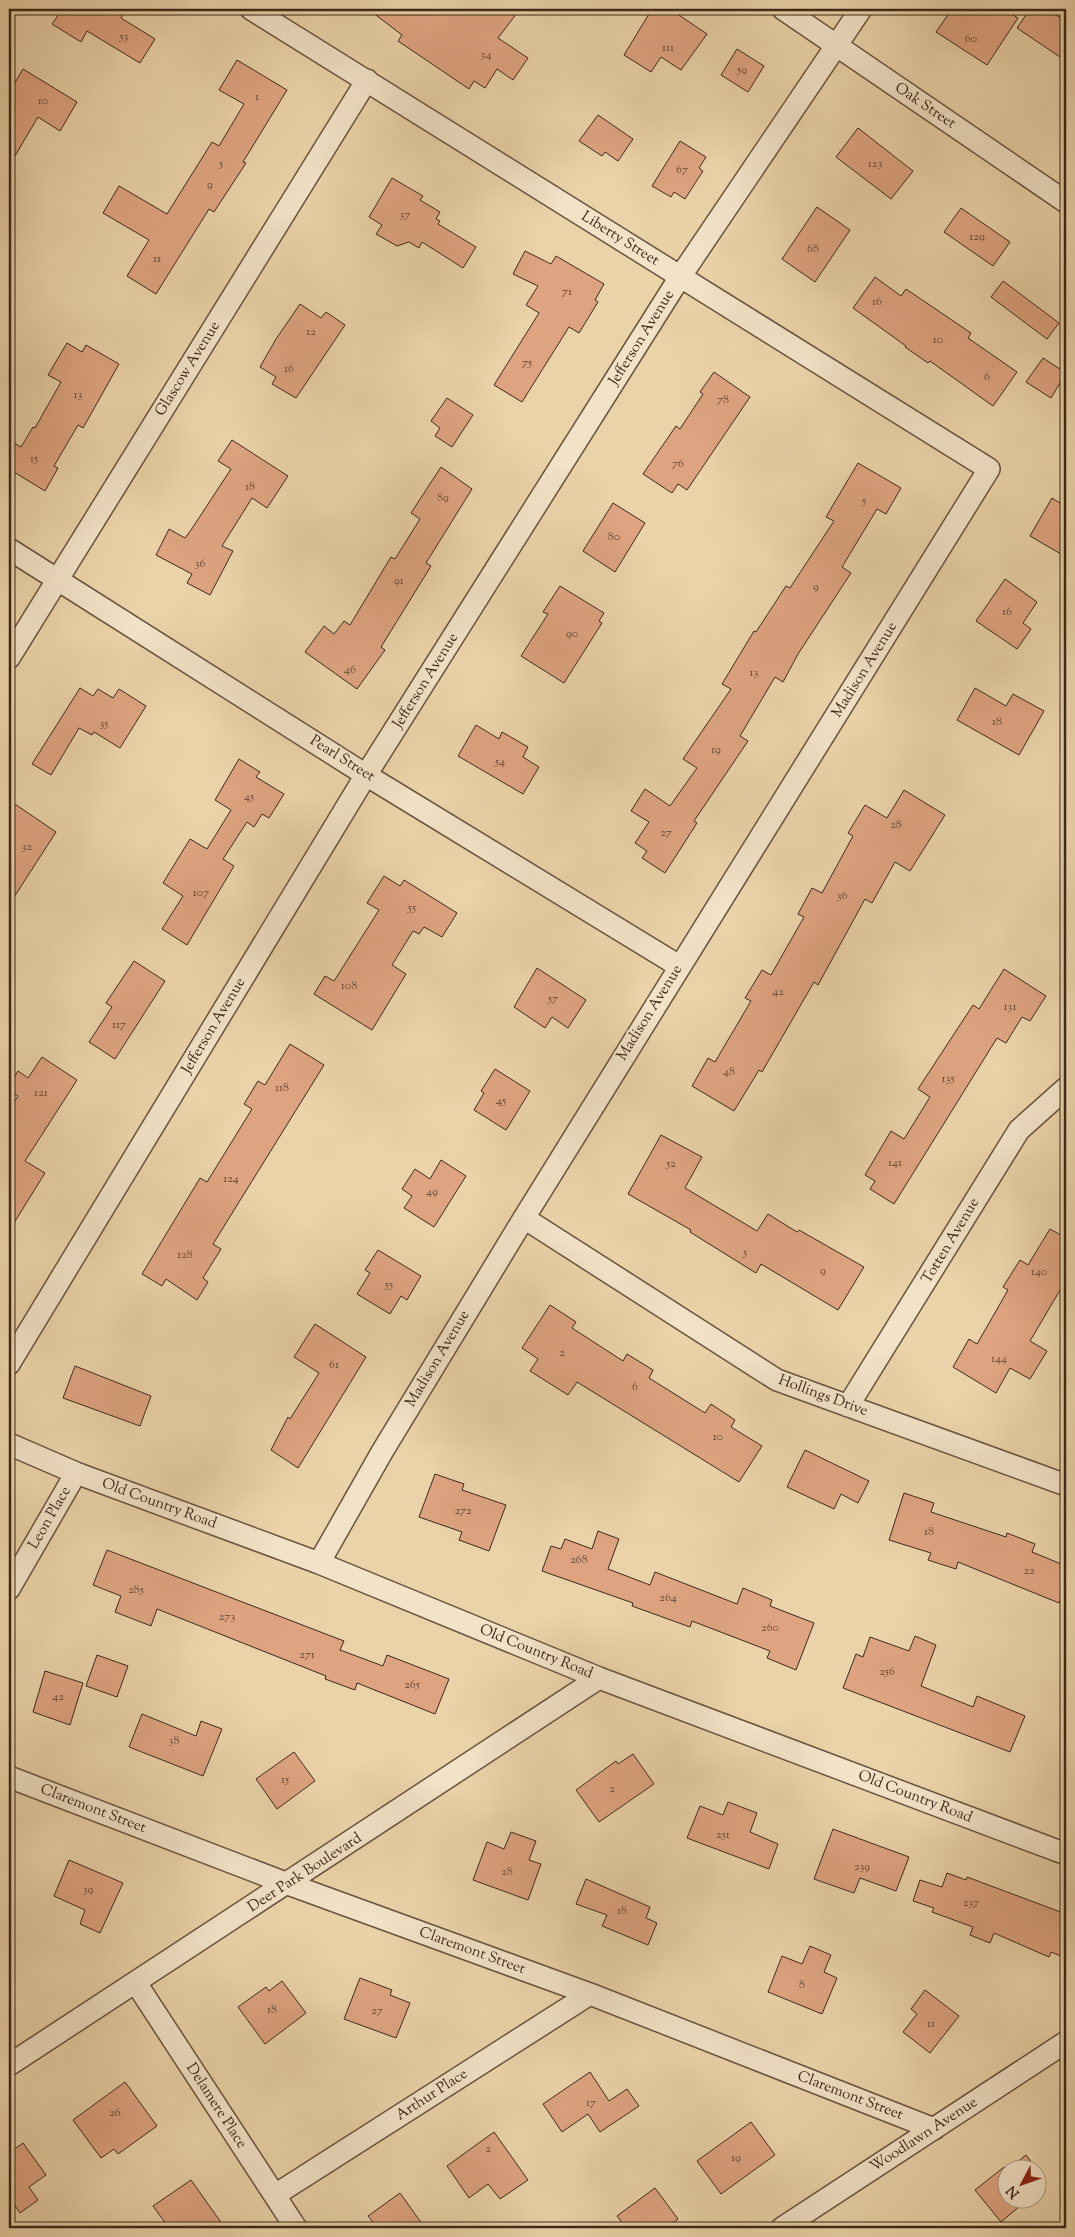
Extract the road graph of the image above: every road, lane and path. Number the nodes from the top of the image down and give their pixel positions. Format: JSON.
{"nodes":[{"id":1,"x":251,"y":9,"type":"edge"},
{"id":2,"x":783,"y":9,"type":"edge"},
{"id":3,"x":861,"y":9,"type":"edge"},
{"id":4,"x":836,"y":45,"type":"junction"},
{"id":5,"x":367,"y":80,"type":"junction"},
{"id":6,"x":1066,"y":202,"type":"edge"},
{"id":7,"x":680,"y":277,"type":"junction"},
{"id":8,"x":990,"y":469,"type":"joint"},
{"id":9,"x":9,"y":549,"type":"edge"},
{"id":10,"x":58,"y":579,"type":"junction"},
{"id":11,"x":9,"y":658,"type":"edge"},
{"id":12,"x":366,"y":775,"type":"junction"},
{"id":13,"x":679,"y":966,"type":"junction"},
{"id":14,"x":1066,"y":1088,"type":"edge"},
{"id":15,"x":524,"y":1218,"type":"junction"},
{"id":16,"x":9,"y":1364,"type":"edge"},
{"id":17,"x":848,"y":1406,"type":"junction"},
{"id":18,"x":9,"y":1444,"type":"edge"},
{"id":19,"x":76,"y":1473,"type":"junction"},
{"id":20,"x":1066,"y":1485,"type":"edge"},
{"id":21,"x":320,"y":1563,"type":"junction"},
{"id":22,"x":9,"y":1589,"type":"edge"},
{"id":23,"x":599,"y":1678,"type":"junction"},
{"id":24,"x":9,"y":1777,"type":"edge"},
{"id":25,"x":1066,"y":1854,"type":"edge"},
{"id":26,"x":288,"y":1884,"type":"junction"},
{"id":27,"x":136,"y":1983,"type":"junction"},
{"id":28,"x":590,"y":1994,"type":"junction"},
{"id":29,"x":1066,"y":2042,"type":"edge"},
{"id":30,"x":9,"y":2065,"type":"edge"},
{"id":31,"x":934,"y":2129,"type":"junction"},
{"id":32,"x":275,"y":2195,"type":"junction"},
{"id":33,"x":296,"y":2228,"type":"edge"},
{"id":34,"x":782,"y":2228,"type":"edge"}],
"edges":[{"from":1,"to":5,"type":"street","name":"Liberty Street"},
{"from":2,"to":4,"type":"street","name":"Oak Street"},
{"from":3,"to":4,"type":"street","name":"Jefferson Avenue"},
{"from":4,"to":6,"type":"street","name":"Oak Street"},
{"from":4,"to":7,"type":"street","name":"Jefferson Avenue"},
{"from":5,"to":7,"type":"street","name":"Liberty Street"},
{"from":5,"to":10,"type":"street","name":"Glascow Avenue"},
{"from":7,"to":8,"type":"street","name":"Liberty Street"},
{"from":7,"to":12,"type":"street","name":"Jefferson Avenue"},
{"from":8,"to":13,"type":"street","name":"Madison Avenue"},
{"from":9,"to":10,"type":"street","name":"Pearl Street"},
{"from":10,"to":11,"type":"street","name":"Glascow Avenue"},
{"from":10,"to":12,"type":"street","name":"Pearl Street"},
{"from":12,"to":13,"type":"street","name":"Pearl Street"},
{"from":12,"to":16,"type":"street","name":"Jefferson Avenue"},
{"from":13,"to":15,"type":"street","name":"Madison Avenue"},
{"from":14,"to":17,"type":"street","name":"Totten Avenue"},
{"from":15,"to":17,"type":"street","name":"Hollings Drive"},
{"from":15,"to":21,"type":"street","name":"Madison Avenue"},
{"from":17,"to":20,"type":"street","name":"Hollings Drive"},
{"from":18,"to":19,"type":"street","name":"Old Country Road"},
{"from":19,"to":21,"type":"street","name":"Old Country Road"},
{"from":19,"to":22,"type":"street","name":"Leon Place"},
{"from":21,"to":23,"type":"street","name":"Old Country Road"},
{"from":23,"to":25,"type":"street","name":"Old Country Road"},
{"from":23,"to":26,"type":"street","name":"Deer Park Boulevard"},
{"from":24,"to":26,"type":"street","name":"Claremont Street"},
{"from":26,"to":27,"type":"street","name":"Deer Park Boulevard"},
{"from":26,"to":28,"type":"street","name":"Claremont Street"},
{"from":27,"to":30,"type":"street","name":"Deer Park Boulevard"},
{"from":27,"to":32,"type":"street","name":"Delamere Place"},
{"from":28,"to":31,"type":"street","name":"Claremont Street"},
{"from":28,"to":32,"type":"street","name":"Arthur Place"},
{"from":29,"to":31,"type":"street","name":"Woodlawn Avenue"},
{"from":31,"to":34,"type":"street","name":"Woodlawn Avenue"},
{"from":32,"to":33,"type":"street","name":"Delamere Place"}]}
